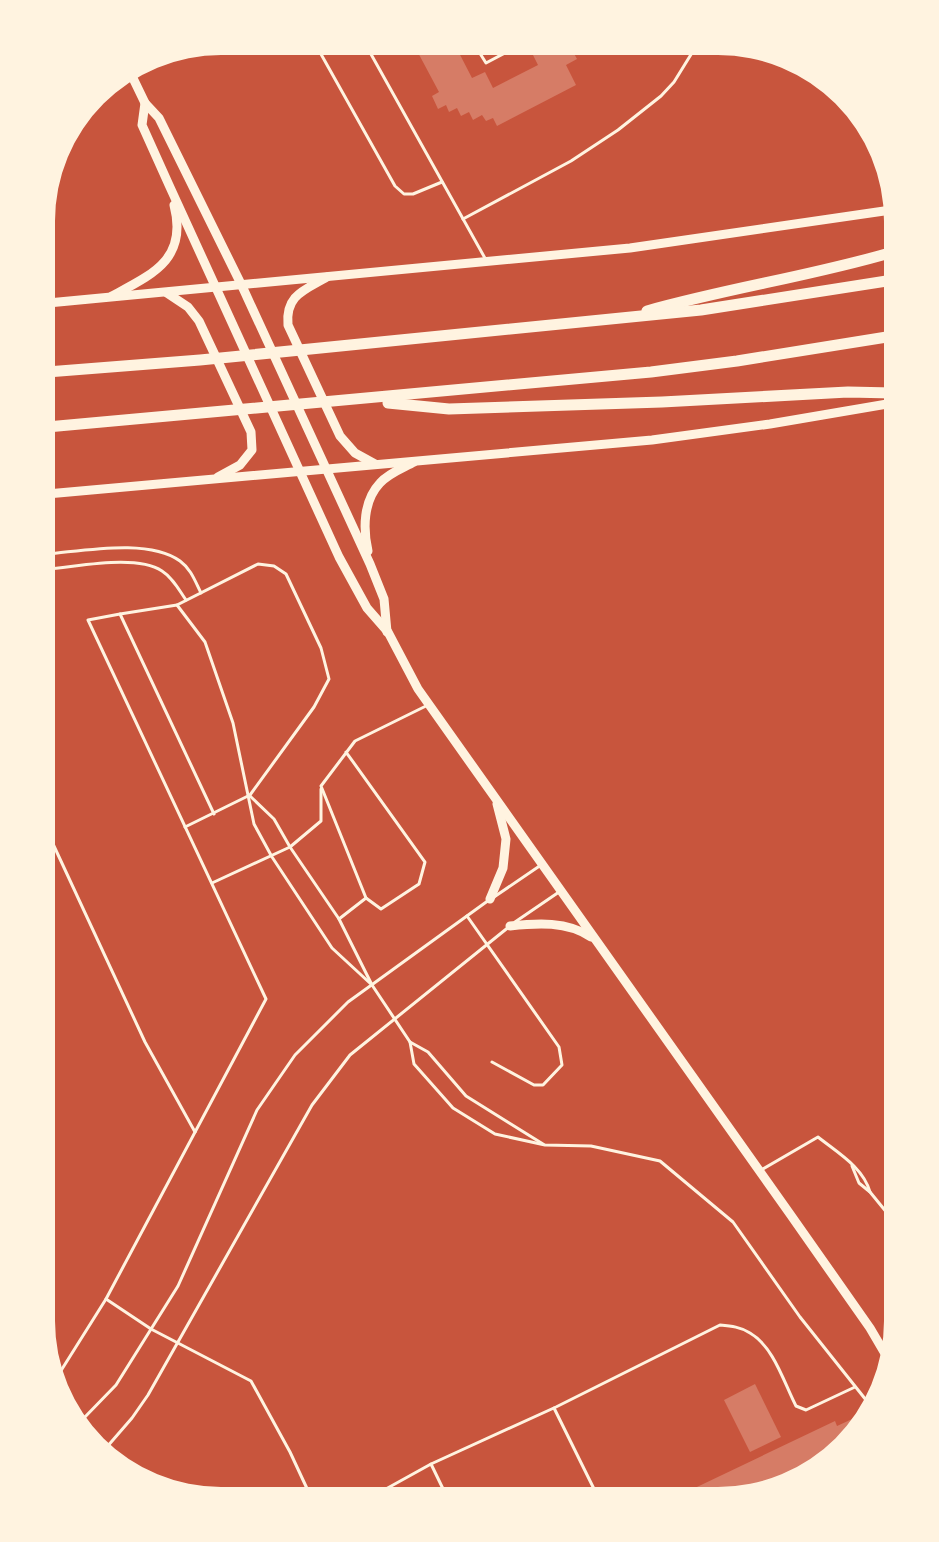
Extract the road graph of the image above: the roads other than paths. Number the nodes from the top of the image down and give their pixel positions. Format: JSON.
{"nodes":[{"id":1,"x":323,"y":55,"type":"edge"},
{"id":2,"x":371,"y":55,"type":"edge"},
{"id":3,"x":481,"y":55,"type":"edge"},
{"id":4,"x":500,"y":55,"type":"edge"},
{"id":5,"x":691,"y":55,"type":"edge"},
{"id":6,"x":134,"y":80,"type":"edge"},
{"id":7,"x":144,"y":104,"type":"junction"},
{"id":8,"x":442,"y":182,"type":"junction"},
{"id":9,"x":169,"y":185,"type":"junction"},
{"id":10,"x":884,"y":211,"type":"edge"},
{"id":11,"x":463,"y":219,"type":"junction"},
{"id":12,"x":884,"y":254,"type":"edge"},
{"id":13,"x":487,"y":263,"type":"junction"},
{"id":14,"x":330,"y":275,"type":"junction"},
{"id":15,"x":884,"y":281,"type":"edge"},
{"id":16,"x":242,"y":286,"type":"junction"},
{"id":17,"x":218,"y":288,"type":"junction"},
{"id":18,"x":167,"y":293,"type":"junction"},
{"id":19,"x":107,"y":298,"type":"junction"},
{"id":20,"x":55,"y":303,"type":"edge"},
{"id":21,"x":617,"y":319,"type":"junction"},
{"id":22,"x":884,"y":337,"type":"edge"},
{"id":23,"x":55,"y":371,"type":"edge"},
{"id":24,"x":884,"y":394,"type":"edge"},
{"id":25,"x":361,"y":400,"type":"junction"},
{"id":26,"x":884,"y":405,"type":"edge"},
{"id":27,"x":55,"y":426,"type":"edge"},
{"id":28,"x":418,"y":459,"type":"junction"},
{"id":29,"x":375,"y":464,"type":"junction"},
{"id":30,"x":326,"y":469,"type":"junction"},
{"id":31,"x":301,"y":473,"type":"junction"},
{"id":32,"x":213,"y":480,"type":"junction"},
{"id":33,"x":55,"y":493,"type":"edge"},
{"id":34,"x":55,"y":553,"type":"edge"},
{"id":35,"x":370,"y":564,"type":"junction"},
{"id":36,"x":55,"y":568,"type":"edge"},
{"id":37,"x":201,"y":593,"type":"junction"},
{"id":38,"x":186,"y":600,"type":"junction"},
{"id":39,"x":177,"y":605,"type":"junction"},
{"id":40,"x":120,"y":614,"type":"junction"},
{"id":41,"x":388,"y":632,"type":"junction"},
{"id":42,"x":429,"y":704,"type":"junction"},
{"id":43,"x":346,"y":752,"type":"junction"},
{"id":44,"x":321,"y":786,"type":"junction"},
{"id":45,"x":250,"y":796,"type":"junction"},
{"id":46,"x":494,"y":797,"type":"junction"},
{"id":47,"x":214,"y":814,"type":"junction"},
{"id":48,"x":185,"y":826,"type":"junction"},
{"id":49,"x":290,"y":847,"type":"junction"},
{"id":50,"x":55,"y":848,"type":"edge"},
{"id":51,"x":272,"y":856,"type":"junction"},
{"id":52,"x":542,"y":864,"type":"junction"},
{"id":53,"x":212,"y":884,"type":"junction"},
{"id":54,"x":560,"y":891,"type":"junction"},
{"id":55,"x":366,"y":898,"type":"junction"},
{"id":56,"x":490,"y":900,"type":"junction"},
{"id":57,"x":467,"y":916,"type":"junction"},
{"id":58,"x":339,"y":919,"type":"junction"},
{"id":59,"x":510,"y":926,"type":"junction"},
{"id":60,"x":596,"y":940,"type":"junction"},
{"id":61,"x":487,"y":944,"type":"junction"},
{"id":62,"x":372,"y":985,"type":"junction"},
{"id":63,"x":393,"y":1018,"type":"junction"},
{"id":64,"x":410,"y":1042,"type":"junction"},
{"id":65,"x":492,"y":1062,"type":"dead end"},
{"id":66,"x":195,"y":1132,"type":"junction"},
{"id":67,"x":545,"y":1145,"type":"junction"},
{"id":68,"x":851,"y":1163,"type":"junction"},
{"id":69,"x":759,"y":1171,"type":"junction"},
{"id":70,"x":870,"y":1192,"type":"junction"},
{"id":71,"x":884,"y":1209,"type":"edge"},
{"id":72,"x":106,"y":1299,"type":"junction"},
{"id":73,"x":150,"y":1329,"type":"junction"},
{"id":74,"x":178,"y":1344,"type":"junction"},
{"id":75,"x":882,"y":1348,"type":"edge"},
{"id":76,"x":62,"y":1368,"type":"edge"},
{"id":77,"x":855,"y":1387,"type":"junction"},
{"id":78,"x":865,"y":1399,"type":"edge"},
{"id":79,"x":554,"y":1408,"type":"junction"},
{"id":80,"x":86,"y":1417,"type":"edge"},
{"id":81,"x":110,"y":1444,"type":"edge"},
{"id":82,"x":431,"y":1464,"type":"junction"},
{"id":83,"x":306,"y":1487,"type":"edge"},
{"id":84,"x":389,"y":1487,"type":"edge"},
{"id":85,"x":442,"y":1487,"type":"edge"},
{"id":86,"x":593,"y":1487,"type":"edge"}],
"edges":[{"from":1,"to":8,"type":"lane"},
{"from":2,"to":8,"type":"lane"},
{"from":3,"to":4,"type":"lane"},
{"from":5,"to":11,"type":"lane"},
{"from":6,"to":7,"type":"main road"},
{"from":7,"to":9,"type":"main road"},
{"from":7,"to":16,"type":"main road"},
{"from":8,"to":11,"type":"lane"},
{"from":9,"to":17,"type":"main road"},
{"from":9,"to":19,"type":"main road"},
{"from":10,"to":13,"type":"main road"},
{"from":11,"to":13,"type":"lane"},
{"from":12,"to":21,"type":"highway"},
{"from":13,"to":14,"type":"main road"},
{"from":14,"to":16,"type":"main road"},
{"from":14,"to":29,"type":"main road"},
{"from":15,"to":21,"type":"highway"},
{"from":16,"to":17,"type":"main road"},
{"from":16,"to":30,"type":"main road"},
{"from":17,"to":18,"type":"main road"},
{"from":17,"to":31,"type":"main road"},
{"from":18,"to":19,"type":"main road"},
{"from":18,"to":32,"type":"main road"},
{"from":19,"to":20,"type":"main road"},
{"from":21,"to":23,"type":"highway"},
{"from":22,"to":25,"type":"highway"},
{"from":24,"to":25,"type":"highway"},
{"from":25,"to":27,"type":"highway"},
{"from":26,"to":28,"type":"main road"},
{"from":28,"to":29,"type":"main road"},
{"from":28,"to":35,"type":"main road"},
{"from":29,"to":30,"type":"main road"},
{"from":30,"to":31,"type":"main road"},
{"from":30,"to":35,"type":"main road"},
{"from":31,"to":32,"type":"main road"},
{"from":31,"to":41,"type":"main road"},
{"from":32,"to":33,"type":"main road"},
{"from":34,"to":37,"type":"lane"},
{"from":35,"to":41,"type":"main road"},
{"from":36,"to":38,"type":"lane"},
{"from":37,"to":38,"type":"lane"},
{"from":37,"to":45,"type":"lane"},
{"from":38,"to":39,"type":"lane"},
{"from":39,"to":40,"type":"lane"},
{"from":39,"to":45,"type":"lane"},
{"from":40,"to":47,"type":"lane"},
{"from":40,"to":48,"type":"lane"},
{"from":41,"to":42,"type":"main road"},
{"from":42,"to":43,"type":"lane"},
{"from":42,"to":46,"type":"main road"},
{"from":43,"to":44,"type":"lane"},
{"from":43,"to":55,"type":"lane"},
{"from":44,"to":49,"type":"lane"},
{"from":44,"to":55,"type":"lane"},
{"from":45,"to":47,"type":"lane"},
{"from":45,"to":49,"type":"lane"},
{"from":45,"to":51,"type":"lane"},
{"from":46,"to":52,"type":"main road"},
{"from":46,"to":56,"type":"main road"},
{"from":47,"to":48,"type":"lane"},
{"from":48,"to":53,"type":"lane"},
{"from":49,"to":51,"type":"lane"},
{"from":49,"to":58,"type":"lane"},
{"from":50,"to":66,"type":"lane"},
{"from":51,"to":53,"type":"lane"},
{"from":51,"to":62,"type":"lane"},
{"from":52,"to":54,"type":"main road"},
{"from":52,"to":56,"type":"lane"},
{"from":53,"to":66,"type":"lane"},
{"from":54,"to":59,"type":"lane"},
{"from":54,"to":60,"type":"main road"},
{"from":55,"to":58,"type":"lane"},
{"from":56,"to":57,"type":"lane"},
{"from":57,"to":61,"type":"lane"},
{"from":57,"to":62,"type":"lane"},
{"from":58,"to":62,"type":"lane"},
{"from":59,"to":60,"type":"main road"},
{"from":59,"to":61,"type":"lane"},
{"from":60,"to":69,"type":"main road"},
{"from":61,"to":63,"type":"lane"},
{"from":61,"to":65,"type":"lane"},
{"from":62,"to":63,"type":"lane"},
{"from":62,"to":73,"type":"lane"},
{"from":63,"to":64,"type":"lane"},
{"from":63,"to":74,"type":"lane"},
{"from":64,"to":67,"type":"lane"},
{"from":64,"to":67,"type":"lane"},
{"from":66,"to":72,"type":"lane"},
{"from":67,"to":77,"type":"lane"},
{"from":68,"to":69,"type":"lane"},
{"from":68,"to":70,"type":"lane"},
{"from":68,"to":70,"type":"lane"},
{"from":69,"to":75,"type":"main road"},
{"from":70,"to":71,"type":"lane"},
{"from":72,"to":73,"type":"lane"},
{"from":72,"to":76,"type":"lane"},
{"from":73,"to":74,"type":"lane"},
{"from":73,"to":80,"type":"lane"},
{"from":74,"to":81,"type":"lane"},
{"from":74,"to":83,"type":"lane"},
{"from":77,"to":78,"type":"lane"},
{"from":77,"to":79,"type":"lane"},
{"from":79,"to":82,"type":"lane"},
{"from":79,"to":86,"type":"lane"},
{"from":82,"to":84,"type":"lane"},
{"from":82,"to":85,"type":"lane"}]}
